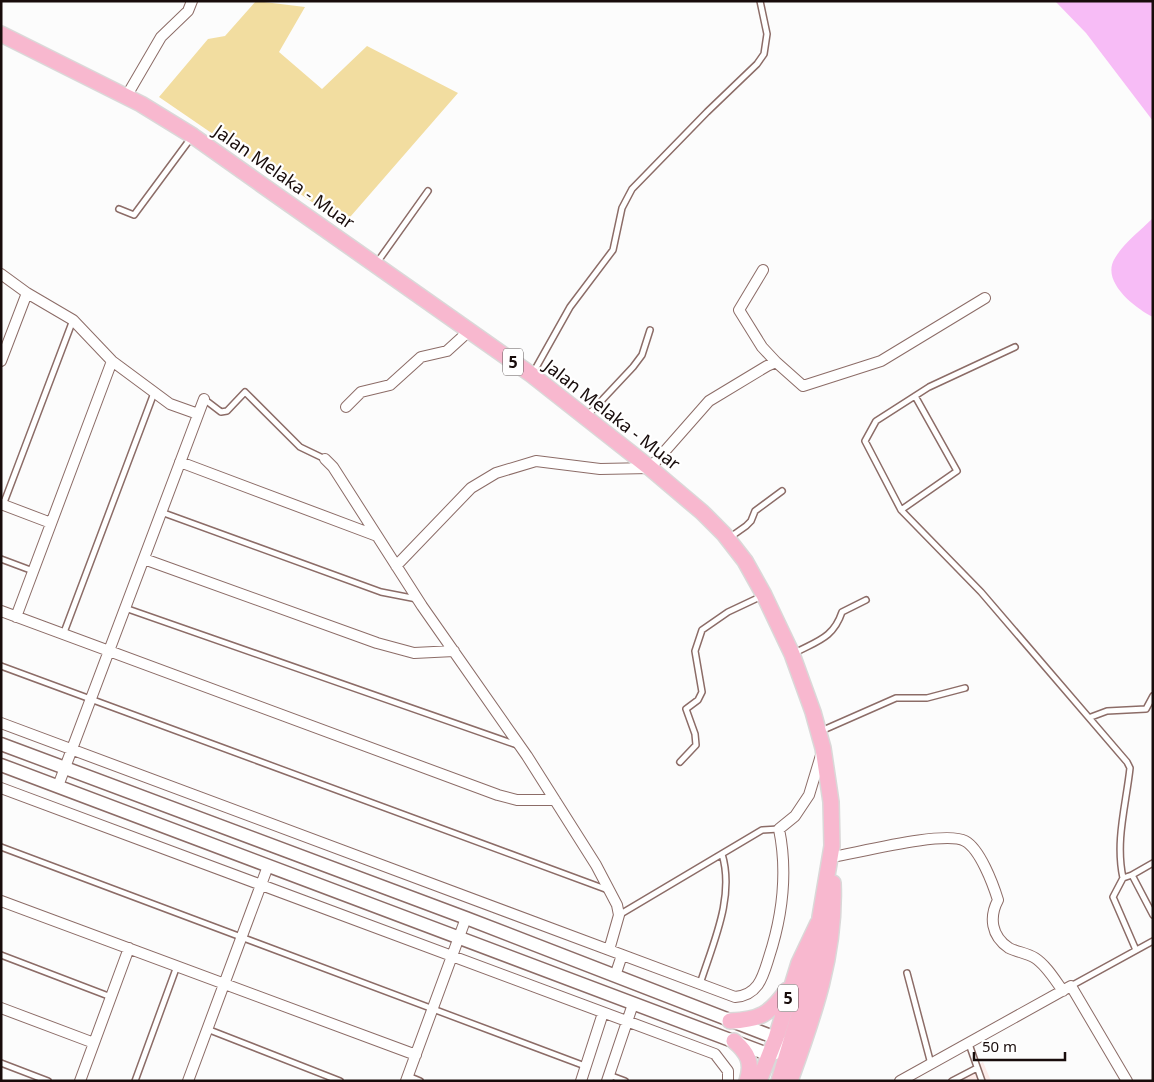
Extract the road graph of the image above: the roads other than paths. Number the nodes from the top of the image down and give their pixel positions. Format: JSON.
{"nodes":[{"id":1,"x":192,"y":1,"type":"edge"},
{"id":2,"x":760,"y":1,"type":"edge"},
{"id":3,"x":1,"y":34,"type":"edge"},
{"id":4,"x":126,"y":97,"type":"junction"},
{"id":5,"x":193,"y":136,"type":"junction"},
{"id":6,"x":428,"y":191,"type":"dead end"},
{"id":7,"x":119,"y":209,"type":"dead end"},
{"id":8,"x":375,"y":264,"type":"junction"},
{"id":9,"x":763,"y":270,"type":"dead end"},
{"id":10,"x":1,"y":274,"type":"edge"},
{"id":11,"x":27,"y":293,"type":"junction"},
{"id":12,"x":985,"y":298,"type":"dead end"},
{"id":13,"x":73,"y":320,"type":"junction"},
{"id":14,"x":650,"y":330,"type":"dead end"},
{"id":15,"x":469,"y":331,"type":"junction"},
{"id":16,"x":1015,"y":347,"type":"dead end"},
{"id":17,"x":1,"y":361,"type":"edge"},
{"id":18,"x":112,"y":362,"type":"junction"},
{"id":19,"x":776,"y":362,"type":"junction"},
{"id":20,"x":532,"y":375,"type":"junction"},
{"id":21,"x":154,"y":393,"type":"junction"},
{"id":22,"x":915,"y":396,"type":"junction"},
{"id":23,"x":204,"y":398,"type":"joint"},
{"id":24,"x":346,"y":407,"type":"dead end"},
{"id":25,"x":198,"y":414,"type":"junction"},
{"id":26,"x":586,"y":417,"type":"junction"},
{"id":27,"x":325,"y":459,"type":"joint"},
{"id":28,"x":180,"y":462,"type":"junction"},
{"id":29,"x":650,"y":468,"type":"junction"},
{"id":30,"x":782,"y":491,"type":"dead end"},
{"id":31,"x":2,"y":504,"type":"edge"},
{"id":32,"x":901,"y":510,"type":"junction"},
{"id":33,"x":161,"y":512,"type":"junction"},
{"id":34,"x":51,"y":523,"type":"junction"},
{"id":35,"x":377,"y":536,"type":"junction"},
{"id":36,"x":727,"y":539,"type":"junction"},
{"id":37,"x":144,"y":558,"type":"junction"},
{"id":38,"x":1,"y":559,"type":"edge"},
{"id":39,"x":396,"y":566,"type":"junction"},
{"id":40,"x":33,"y":571,"type":"junction"},
{"id":41,"x":764,"y":595,"type":"junction"},
{"id":42,"x":418,"y":600,"type":"junction"},
{"id":43,"x":866,"y":600,"type":"dead end"},
{"id":44,"x":125,"y":608,"type":"junction"},
{"id":45,"x":1,"y":611,"type":"edge"},
{"id":46,"x":16,"y":617,"type":"junction"},
{"id":47,"x":63,"y":635,"type":"junction"},
{"id":48,"x":454,"y":651,"type":"junction"},
{"id":49,"x":109,"y":652,"type":"junction"},
{"id":50,"x":792,"y":654,"type":"junction"},
{"id":51,"x":1,"y":666,"type":"edge"},
{"id":52,"x":965,"y":688,"type":"dead end"},
{"id":53,"x":1153,"y":696,"type":"edge"},
{"id":54,"x":90,"y":701,"type":"junction"},
{"id":55,"x":1091,"y":718,"type":"junction"},
{"id":56,"x":1,"y":723,"type":"edge"},
{"id":57,"x":818,"y":733,"type":"junction"},
{"id":58,"x":1,"y":744,"type":"edge"},
{"id":59,"x":520,"y":746,"type":"junction"},
{"id":60,"x":822,"y":748,"type":"junction"},
{"id":61,"x":72,"y":750,"type":"junction"},
{"id":62,"x":680,"y":762,"type":"dead end"},
{"id":63,"x":1,"y":765,"type":"edge"},
{"id":64,"x":65,"y":768,"type":"junction"},
{"id":65,"x":58,"y":786,"type":"junction"},
{"id":66,"x":1,"y":788,"type":"edge"},
{"id":67,"x":555,"y":800,"type":"junction"},
{"id":68,"x":779,"y":829,"type":"junction"},
{"id":69,"x":1,"y":848,"type":"edge"},
{"id":70,"x":832,"y":852,"type":"junction"},
{"id":71,"x":722,"y":854,"type":"junction"},
{"id":72,"x":1153,"y":863,"type":"edge"},
{"id":73,"x":268,"y":866,"type":"junction"},
{"id":74,"x":1132,"y":875,"type":"junction"},
{"id":75,"x":1123,"y":878,"type":"junction"},
{"id":76,"x":261,"y":885,"type":"junction"},
{"id":77,"x":609,"y":891,"type":"junction"},
{"id":78,"x":1,"y":901,"type":"edge"},
{"id":79,"x":619,"y":915,"type":"junction"},
{"id":80,"x":1153,"y":915,"type":"edge"},
{"id":81,"x":466,"y":918,"type":"junction"},
{"id":82,"x":820,"y":918,"type":"junction"},
{"id":83,"x":241,"y":938,"type":"junction"},
{"id":84,"x":458,"y":938,"type":"junction"},
{"id":85,"x":1153,"y":941,"type":"edge"},
{"id":86,"x":129,"y":948,"type":"junction"},
{"id":87,"x":609,"y":950,"type":"junction"},
{"id":88,"x":1136,"y":950,"type":"junction"},
{"id":89,"x":1,"y":955,"type":"edge"},
{"id":90,"x":622,"y":955,"type":"junction"},
{"id":91,"x":452,"y":957,"type":"junction"},
{"id":92,"x":177,"y":966,"type":"junction"},
{"id":93,"x":907,"y":973,"type":"dead end"},
{"id":94,"x":615,"y":976,"type":"junction"},
{"id":95,"x":794,"y":980,"type":"junction"},
{"id":96,"x":224,"y":984,"type":"junction"},
{"id":97,"x":700,"y":984,"type":"junction"},
{"id":98,"x":1067,"y":988,"type":"junction"},
{"id":99,"x":111,"y":997,"type":"junction"},
{"id":100,"x":633,"y":1004,"type":"junction"},
{"id":101,"x":1,"y":1008,"type":"edge"},
{"id":102,"x":432,"y":1009,"type":"junction"},
{"id":103,"x":603,"y":1013,"type":"junction"},
{"id":104,"x":627,"y":1021,"type":"junction"},
{"id":105,"x":730,"y":1021,"type":"junction"},
{"id":106,"x":207,"y":1029,"type":"junction"},
{"id":107,"x":776,"y":1038,"type":"junction"},
{"id":108,"x":734,"y":1042,"type":"junction"},
{"id":109,"x":94,"y":1043,"type":"junction"},
{"id":110,"x":969,"y":1044,"type":"junction"},
{"id":111,"x":790,"y":1049,"type":"junction"},
{"id":112,"x":416,"y":1055,"type":"junction"},
{"id":113,"x":770,"y":1055,"type":"junction"},
{"id":114,"x":1,"y":1063,"type":"edge"},
{"id":115,"x":931,"y":1064,"type":"junction"},
{"id":116,"x":585,"y":1066,"type":"junction"},
{"id":117,"x":977,"y":1068,"type":"junction"},
{"id":118,"x":407,"y":1078,"type":"edge"},
{"id":119,"x":608,"y":1078,"type":"edge"},
{"id":120,"x":190,"y":1080,"type":"edge"},
{"id":121,"x":48,"y":1081,"type":"edge"},
{"id":122,"x":80,"y":1081,"type":"edge"},
{"id":123,"x":135,"y":1081,"type":"edge"},
{"id":124,"x":340,"y":1081,"type":"edge"},
{"id":125,"x":420,"y":1081,"type":"edge"},
{"id":126,"x":581,"y":1081,"type":"edge"},
{"id":127,"x":625,"y":1081,"type":"edge"},
{"id":128,"x":728,"y":1081,"type":"edge"},
{"id":129,"x":746,"y":1081,"type":"edge"},
{"id":130,"x":759,"y":1081,"type":"edge"},
{"id":131,"x":779,"y":1081,"type":"edge"},
{"id":132,"x":790,"y":1081,"type":"edge"},
{"id":133,"x":900,"y":1081,"type":"edge"},
{"id":134,"x":952,"y":1081,"type":"edge"},
{"id":135,"x":982,"y":1081,"type":"edge"},
{"id":136,"x":1127,"y":1081,"type":"edge"}],
"edges":[{"from":1,"to":4,"type":"street"},
{"from":2,"to":20,"type":"lane"},
{"from":3,"to":4,"type":"main road","name":"Jalan Melaka - Muar","number":"5"},
{"from":4,"to":5,"type":"main road","name":"Jalan Melaka - Muar","number":"5"},
{"from":5,"to":7,"type":"lane"},
{"from":5,"to":8,"type":"main road","name":"Jalan Melaka - Muar","number":"5"},
{"from":6,"to":8,"type":"lane"},
{"from":8,"to":15,"type":"main road","name":"Jalan Melaka - Muar","number":"5"},
{"from":9,"to":19,"type":"street"},
{"from":10,"to":11,"type":"street"},
{"from":11,"to":13,"type":"street"},
{"from":11,"to":17,"type":"street"},
{"from":12,"to":19,"type":"street"},
{"from":13,"to":18,"type":"street"},
{"from":13,"to":31,"type":"lane"},
{"from":14,"to":26,"type":"lane"},
{"from":15,"to":20,"type":"main road","name":"Jalan Melaka - Muar","number":"5"},
{"from":15,"to":24,"type":"street"},
{"from":16,"to":22,"type":"lane"},
{"from":18,"to":21,"type":"street"},
{"from":18,"to":34,"type":"street"},
{"from":19,"to":29,"type":"street"},
{"from":20,"to":26,"type":"main road","name":"Jalan Melaka - Muar","number":"5"},
{"from":21,"to":25,"type":"street"},
{"from":21,"to":47,"type":"lane"},
{"from":22,"to":32,"type":"lane"},
{"from":22,"to":32,"type":"lane"},
{"from":23,"to":25,"type":"street"},
{"from":23,"to":27,"type":"lane"},
{"from":25,"to":28,"type":"street"},
{"from":26,"to":29,"type":"main road","name":"Jalan Melaka - Muar","number":"5"},
{"from":27,"to":35,"type":"street"},
{"from":28,"to":33,"type":"street"},
{"from":28,"to":35,"type":"street"},
{"from":29,"to":36,"type":"main road","name":"Jalan Melaka - Muar","number":"5"},
{"from":29,"to":39,"type":"street"},
{"from":30,"to":36,"type":"lane"},
{"from":31,"to":34,"type":"street"},
{"from":32,"to":55,"type":"lane"},
{"from":33,"to":37,"type":"street"},
{"from":33,"to":42,"type":"lane"},
{"from":34,"to":40,"type":"street"},
{"from":35,"to":39,"type":"street"},
{"from":36,"to":41,"type":"main road","name":"Jalan Melaka - Muar","number":"5"},
{"from":37,"to":44,"type":"street"},
{"from":37,"to":48,"type":"street"},
{"from":38,"to":40,"type":"lane"},
{"from":39,"to":42,"type":"street"},
{"from":40,"to":46,"type":"street"},
{"from":41,"to":50,"type":"main road","name":"Jalan Melaka - Muar","number":"5"},
{"from":41,"to":62,"type":"lane"},
{"from":42,"to":48,"type":"street"},
{"from":43,"to":50,"type":"lane"},
{"from":44,"to":49,"type":"street"},
{"from":44,"to":59,"type":"lane"},
{"from":45,"to":46,"type":"street"},
{"from":46,"to":47,"type":"street"},
{"from":47,"to":49,"type":"street"},
{"from":48,"to":59,"type":"street"},
{"from":49,"to":54,"type":"street"},
{"from":49,"to":67,"type":"street"},
{"from":50,"to":57,"type":"main road","name":"Jalan Melaka - Muar","number":"5"},
{"from":51,"to":54,"type":"lane"},
{"from":52,"to":57,"type":"lane"},
{"from":53,"to":55,"type":"lane"},
{"from":54,"to":61,"type":"street"},
{"from":54,"to":77,"type":"lane"},
{"from":55,"to":75,"type":"lane"},
{"from":56,"to":61,"type":"street"},
{"from":57,"to":60,"type":"main road","name":"Jalan Melaka - Muar","number":"5"},
{"from":58,"to":64,"type":"street"},
{"from":59,"to":67,"type":"street"},
{"from":60,"to":68,"type":"street"},
{"from":60,"to":70,"type":"main road","name":"Jalan Melaka - Muar","number":"5"},
{"from":61,"to":64,"type":"street"},
{"from":61,"to":87,"type":"street"},
{"from":63,"to":65,"type":"street"},
{"from":64,"to":65,"type":"street"},
{"from":64,"to":81,"type":"street"},
{"from":65,"to":73,"type":"street"},
{"from":66,"to":76,"type":"street"},
{"from":67,"to":77,"type":"street"},
{"from":68,"to":71,"type":"lane"},
{"from":68,"to":97,"type":"street"},
{"from":69,"to":83,"type":"lane"},
{"from":70,"to":82,"type":"main road","name":"Jalan Melaka - Muar","number":"5"},
{"from":70,"to":98,"type":"street"},
{"from":70,"to":132,"type":"main road"},
{"from":71,"to":79,"type":"lane"},
{"from":71,"to":97,"type":"lane"},
{"from":72,"to":74,"type":"lane"},
{"from":73,"to":76,"type":"street"},
{"from":73,"to":84,"type":"street"},
{"from":74,"to":75,"type":"lane"},
{"from":74,"to":80,"type":"lane"},
{"from":75,"to":88,"type":"lane"},
{"from":76,"to":83,"type":"street"},
{"from":76,"to":91,"type":"street"},
{"from":77,"to":79,"type":"street"},
{"from":78,"to":86,"type":"street"},
{"from":79,"to":87,"type":"street"},
{"from":81,"to":84,"type":"street"},
{"from":81,"to":94,"type":"street"},
{"from":82,"to":95,"type":"main road","name":"Jalan Melaka - Muar","number":"5"},
{"from":82,"to":111,"type":"main road","name":"Jalan Melaka - Muar","number":"5"},
{"from":83,"to":96,"type":"street"},
{"from":83,"to":102,"type":"lane"},
{"from":84,"to":91,"type":"street"},
{"from":84,"to":100,"type":"street"},
{"from":85,"to":88,"type":"lane"},
{"from":86,"to":92,"type":"street"},
{"from":86,"to":99,"type":"street"},
{"from":87,"to":90,"type":"street"},
{"from":88,"to":98,"type":"lane"},
{"from":89,"to":99,"type":"lane"},
{"from":90,"to":94,"type":"street"},
{"from":90,"to":97,"type":"street"},
{"from":91,"to":102,"type":"street"},
{"from":91,"to":103,"type":"street"},
{"from":92,"to":96,"type":"street"},
{"from":92,"to":123,"type":"lane"},
{"from":93,"to":115,"type":"lane"},
{"from":94,"to":105,"type":"street"},
{"from":95,"to":105,"type":"main road"},
{"from":95,"to":107,"type":"main road","name":"Jalan Melaka - Muar","number":"5"},
{"from":96,"to":106,"type":"street"},
{"from":96,"to":112,"type":"street"},
{"from":98,"to":110,"type":"street"},
{"from":98,"to":136,"type":"street"},
{"from":99,"to":109,"type":"street"},
{"from":100,"to":104,"type":"street"},
{"from":100,"to":108,"type":"street"},
{"from":101,"to":109,"type":"street"},
{"from":102,"to":112,"type":"street"},
{"from":102,"to":116,"type":"lane"},
{"from":103,"to":104,"type":"street"},
{"from":103,"to":116,"type":"street"},
{"from":104,"to":119,"type":"street"},
{"from":104,"to":128,"type":"street"},
{"from":105,"to":107,"type":"street"},
{"from":106,"to":120,"type":"street"},
{"from":106,"to":124,"type":"lane"},
{"from":107,"to":111,"type":"street"},
{"from":107,"to":113,"type":"main road","name":"Jalan Melaka - Muar","number":"5"},
{"from":108,"to":113,"type":"street"},
{"from":108,"to":129,"type":"main road"},
{"from":109,"to":122,"type":"street"},
{"from":110,"to":115,"type":"street"},
{"from":110,"to":117,"type":"lane"},
{"from":111,"to":113,"type":"street"},
{"from":111,"to":131,"type":"main road","name":"Jalan Melaka - Muar","number":"5"},
{"from":112,"to":118,"type":"street"},
{"from":113,"to":130,"type":"main road","name":"Jalan Melaka - Muar","number":"5"},
{"from":114,"to":121,"type":"lane"},
{"from":115,"to":133,"type":"street"},
{"from":116,"to":126,"type":"street"},
{"from":117,"to":134,"type":"lane"},
{"from":117,"to":135,"type":"lane"},
{"from":118,"to":125,"type":"lane"},
{"from":119,"to":127,"type":"lane"}]}
